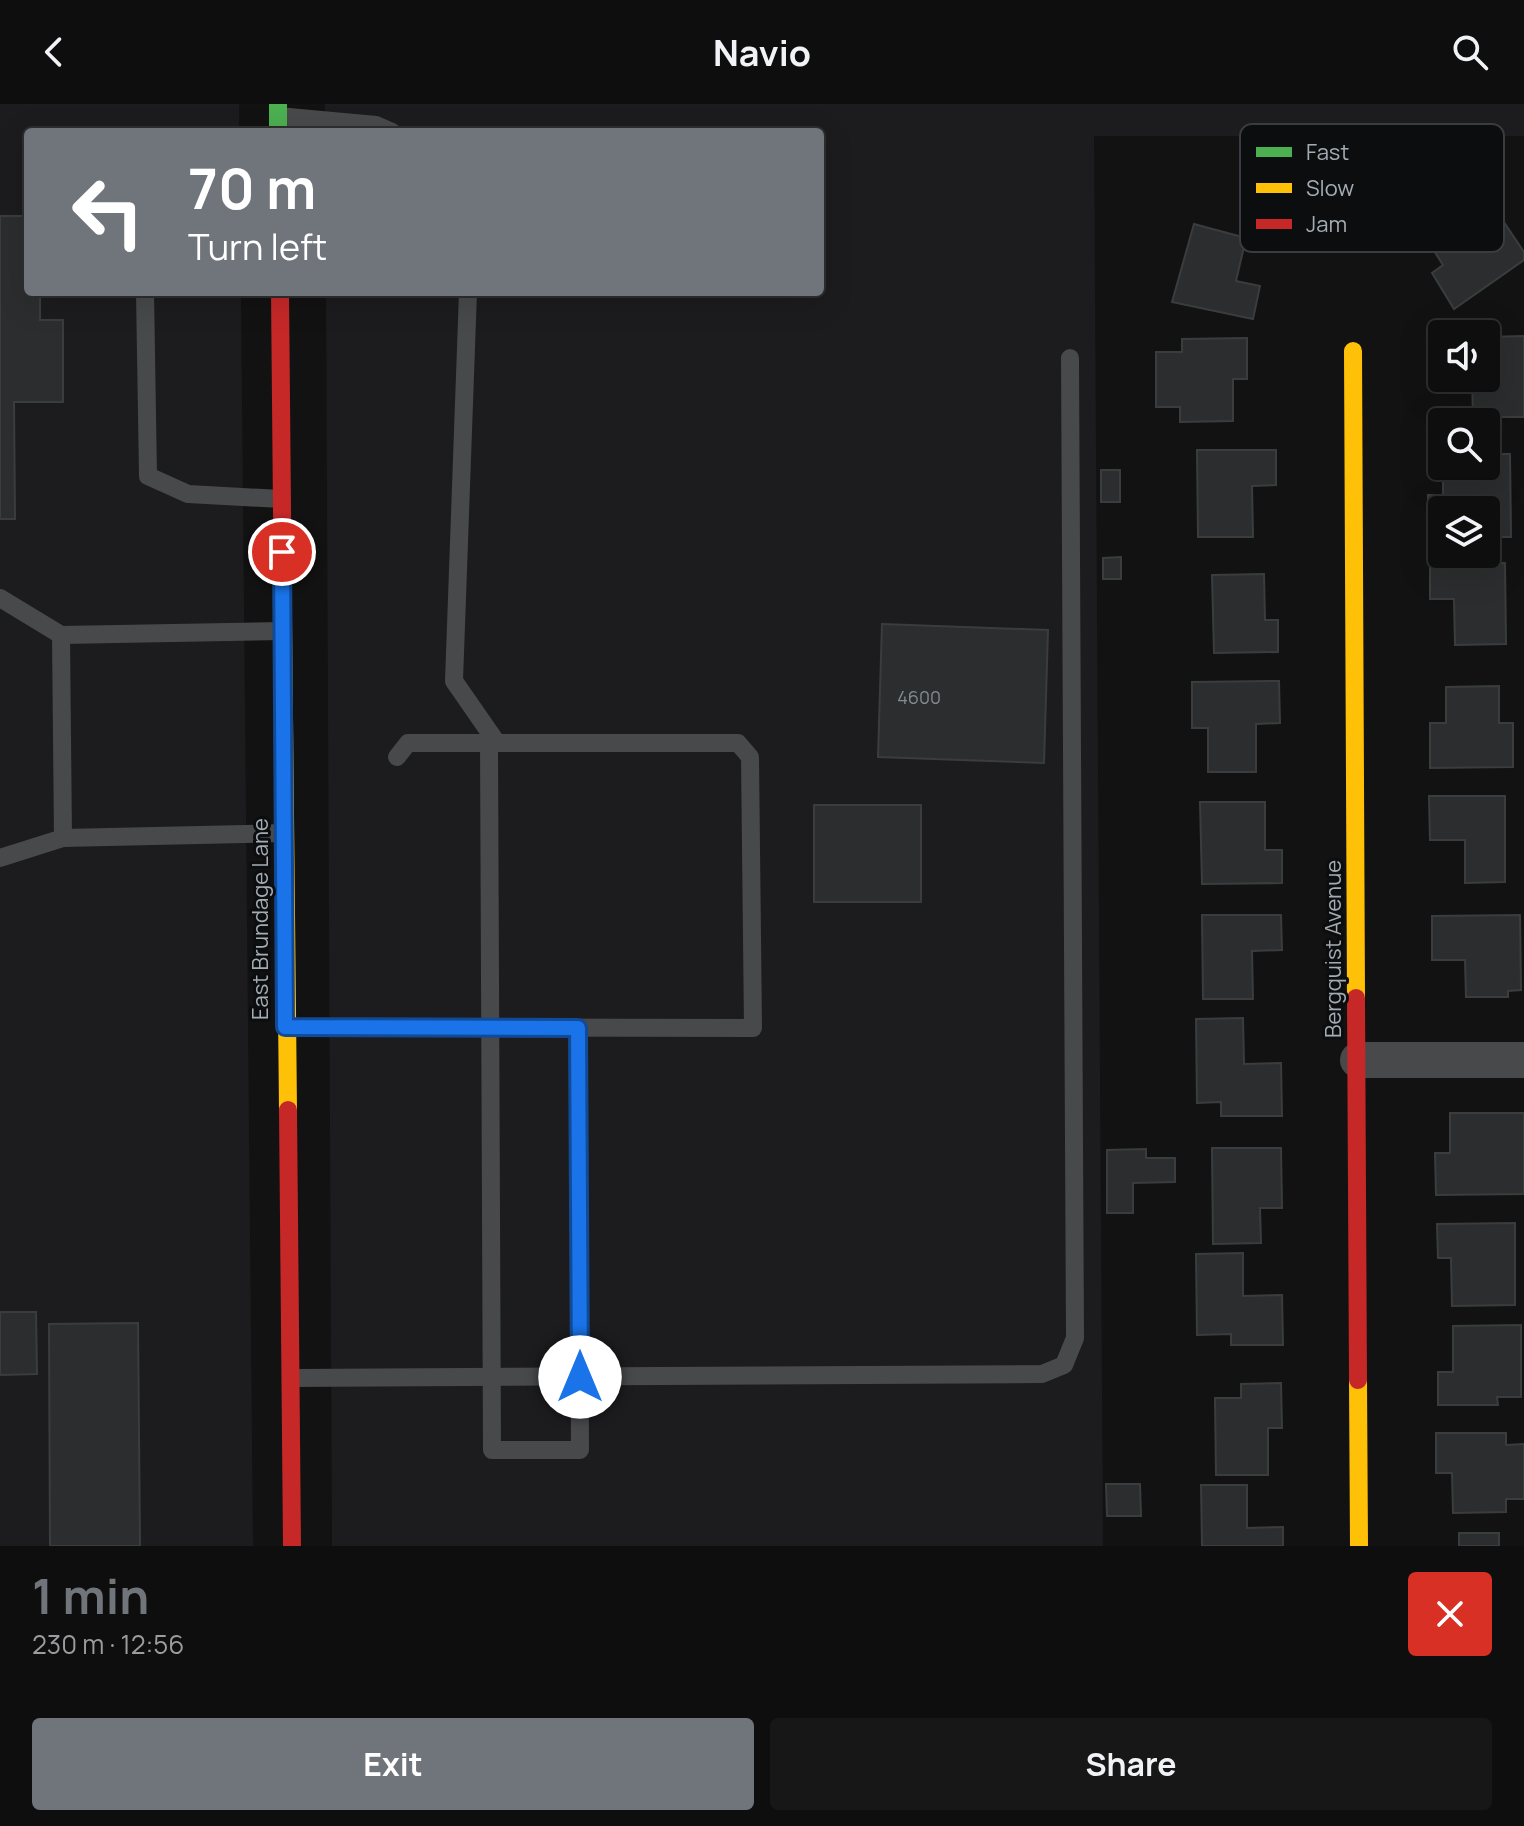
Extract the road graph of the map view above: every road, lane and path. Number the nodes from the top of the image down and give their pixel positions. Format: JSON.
{"nodes":[{"id":1,"x":278,"y":117,"type":"edge"},
{"id":2,"x":383,"y":128,"type":"edge"},
{"id":3,"x":145,"y":296,"type":"edge"},
{"id":4,"x":280,"y":296,"type":"edge"},
{"id":5,"x":468,"y":296,"type":"edge"},
{"id":6,"x":1353,"y":351,"type":"dead end"},
{"id":7,"x":1070,"y":358,"type":"dead end"},
{"id":8,"x":281,"y":499,"type":"junction"},
{"id":9,"x":0,"y":598,"type":"edge"},
{"id":10,"x":282,"y":631,"type":"junction"},
{"id":11,"x":61,"y":635,"type":"junction"},
{"id":12,"x":493,"y":743,"type":"junction"},
{"id":13,"x":397,"y":757,"type":"dead end"},
{"id":14,"x":284,"y":833,"type":"junction"},
{"id":15,"x":63,"y":838,"type":"junction"},
{"id":16,"x":0,"y":858,"type":"edge"},
{"id":17,"x":285,"y":1027,"type":"junction"},
{"id":18,"x":492,"y":1028,"type":"junction"},
{"id":19,"x":578,"y":1028,"type":"junction"},
{"id":20,"x":1358,"y":1060,"type":"junction"},
{"id":21,"x":1524,"y":1060,"type":"edge"},
{"id":22,"x":492,"y":1376,"type":"junction"},
{"id":23,"x":580,"y":1377,"type":"junction"},
{"id":24,"x":288,"y":1378,"type":"junction"},
{"id":25,"x":292,"y":1546,"type":"edge"},
{"id":26,"x":1359,"y":1546,"type":"edge"}],
"edges":[{"from":1,"to":2,"type":"lane"},
{"from":3,"to":8,"type":"lane"},
{"from":4,"to":8,"type":"main road","name":"East Brundage Lane"},
{"from":5,"to":12,"type":"lane"},
{"from":6,"to":20,"type":"main road","name":"Bergquist Avenue"},
{"from":7,"to":23,"type":"lane"},
{"from":8,"to":10,"type":"main road","name":"East Brundage Lane"},
{"from":9,"to":11,"type":"lane"},
{"from":10,"to":11,"type":"lane"},
{"from":10,"to":14,"type":"main road","name":"East Brundage Lane"},
{"from":11,"to":15,"type":"lane"},
{"from":12,"to":13,"type":"lane"},
{"from":12,"to":18,"type":"lane"},
{"from":12,"to":19,"type":"lane"},
{"from":14,"to":15,"type":"lane"},
{"from":14,"to":17,"type":"main road","name":"East Brundage Lane"},
{"from":15,"to":16,"type":"lane"},
{"from":17,"to":18,"type":"lane"},
{"from":17,"to":24,"type":"main road","name":"East Brundage Lane"},
{"from":18,"to":19,"type":"lane"},
{"from":18,"to":22,"type":"lane"},
{"from":19,"to":23,"type":"lane"},
{"from":20,"to":21,"type":"street"},
{"from":20,"to":26,"type":"main road","name":"Bergquist Avenue"},
{"from":22,"to":23,"type":"lane"},
{"from":22,"to":23,"type":"lane"},
{"from":22,"to":24,"type":"lane"},
{"from":24,"to":25,"type":"main road","name":"East Brundage Lane"}]}
